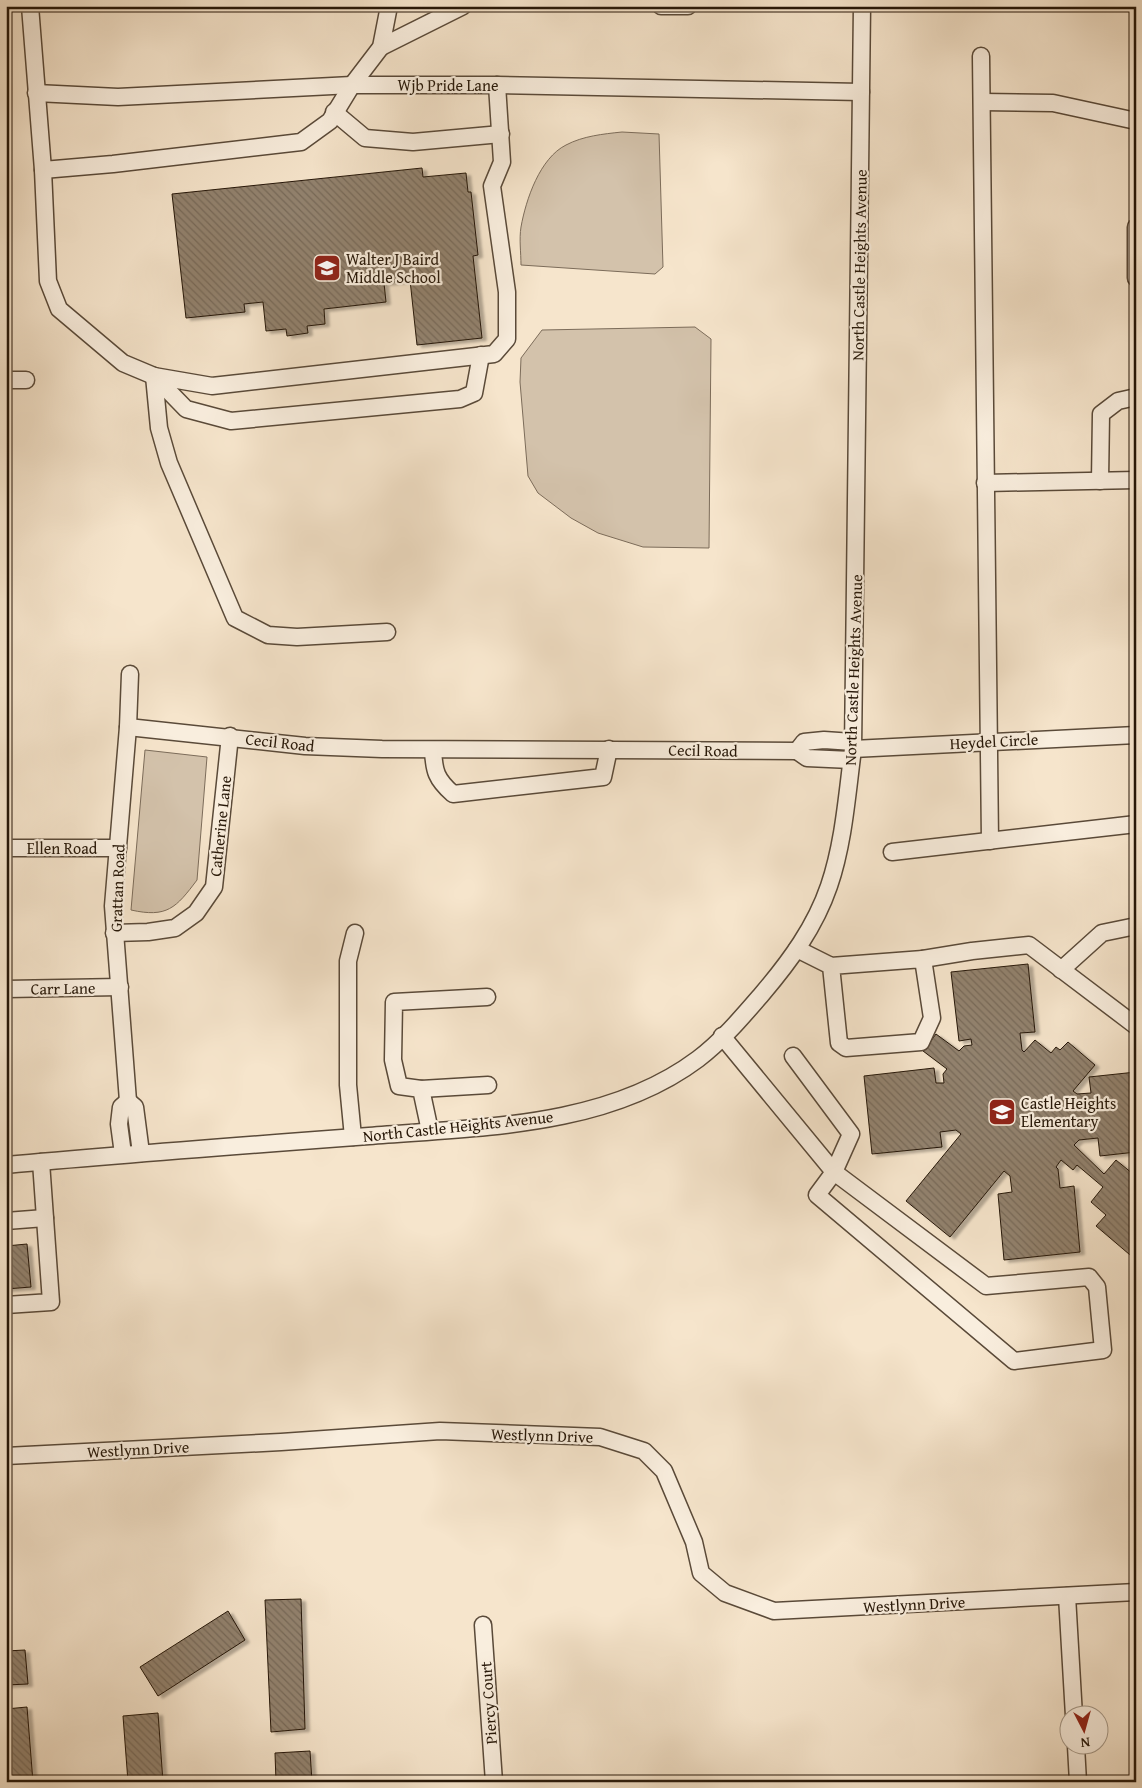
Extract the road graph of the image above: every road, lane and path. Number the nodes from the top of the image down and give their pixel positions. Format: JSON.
{"nodes":[{"id":1,"x":30,"y":6,"type":"edge"},
{"id":2,"x":389,"y":6,"type":"edge"},
{"id":3,"x":463,"y":6,"type":"edge"},
{"id":4,"x":661,"y":6,"type":"edge"},
{"id":5,"x":688,"y":6,"type":"edge"},
{"id":6,"x":862,"y":6,"type":"edge"},
{"id":7,"x":381,"y":47,"type":"junction"},
{"id":8,"x":981,"y":56,"type":"dead end"},
{"id":9,"x":352,"y":85,"type":"junction"},
{"id":10,"x":497,"y":85,"type":"junction"},
{"id":11,"x":861,"y":92,"type":"junction"},
{"id":12,"x":36,"y":93,"type":"junction"},
{"id":13,"x":982,"y":102,"type":"junction"},
{"id":14,"x":334,"y":112,"type":"junction"},
{"id":15,"x":1136,"y":120,"type":"edge"},
{"id":16,"x":501,"y":134,"type":"junction"},
{"id":17,"x":43,"y":170,"type":"junction"},
{"id":18,"x":1136,"y":227,"type":"edge"},
{"id":19,"x":1136,"y":278,"type":"edge"},
{"id":20,"x":480,"y":355,"type":"junction"},
{"id":21,"x":154,"y":376,"type":"junction"},
{"id":22,"x":6,"y":380,"type":"edge"},
{"id":23,"x":26,"y":380,"type":"dead end"},
{"id":24,"x":1136,"y":397,"type":"edge"},
{"id":25,"x":1136,"y":480,"type":"edge"},
{"id":26,"x":1100,"y":481,"type":"junction"},
{"id":27,"x":985,"y":482,"type":"junction"},
{"id":28,"x":387,"y":632,"type":"dead end"},
{"id":29,"x":130,"y":674,"type":"dead end"},
{"id":30,"x":128,"y":726,"type":"junction"},
{"id":31,"x":1136,"y":735,"type":"edge"},
{"id":32,"x":230,"y":736,"type":"junction"},
{"id":33,"x":988,"y":742,"type":"junction"},
{"id":34,"x":609,"y":749,"type":"junction"},
{"id":35,"x":433,"y":750,"type":"junction"},
{"id":36,"x":852,"y":750,"type":"junction"},
{"id":37,"x":797,"y":751,"type":"joint"},
{"id":38,"x":1136,"y":824,"type":"edge"},
{"id":39,"x":990,"y":841,"type":"junction"},
{"id":40,"x":6,"y":848,"type":"edge"},
{"id":41,"x":118,"y":848,"type":"junction"},
{"id":42,"x":892,"y":852,"type":"dead end"},
{"id":43,"x":1136,"y":926,"type":"edge"},
{"id":44,"x":114,"y":933,"type":"junction"},
{"id":45,"x":355,"y":933,"type":"dead end"},
{"id":46,"x":797,"y":950,"type":"junction"},
{"id":47,"x":923,"y":959,"type":"junction"},
{"id":48,"x":831,"y":966,"type":"junction"},
{"id":49,"x":1061,"y":970,"type":"junction"},
{"id":50,"x":120,"y":987,"type":"junction"},
{"id":51,"x":6,"y":990,"type":"edge"},
{"id":52,"x":487,"y":997,"type":"dead end"},
{"id":53,"x":1136,"y":1026,"type":"edge"},
{"id":54,"x":722,"y":1036,"type":"junction"},
{"id":55,"x":793,"y":1056,"type":"dead end"},
{"id":56,"x":488,"y":1085,"type":"dead end"},
{"id":57,"x":421,"y":1089,"type":"junction"},
{"id":58,"x":128,"y":1101,"type":"junction"},
{"id":59,"x":430,"y":1131,"type":"junction"},
{"id":60,"x":352,"y":1137,"type":"junction"},
{"id":61,"x":141,"y":1153,"type":"junction"},
{"id":62,"x":123,"y":1154,"type":"junction"},
{"id":63,"x":41,"y":1162,"type":"junction"},
{"id":64,"x":6,"y":1165,"type":"edge"},
{"id":65,"x":834,"y":1172,"type":"junction"},
{"id":66,"x":45,"y":1218,"type":"junction"},
{"id":67,"x":6,"y":1221,"type":"edge"},
{"id":68,"x":6,"y":1305,"type":"edge"},
{"id":69,"x":6,"y":1456,"type":"edge"},
{"id":70,"x":1136,"y":1592,"type":"edge"},
{"id":71,"x":1067,"y":1596,"type":"junction"},
{"id":72,"x":483,"y":1625,"type":"dead end"},
{"id":73,"x":1073,"y":1706,"type":"edge"},
{"id":74,"x":1077,"y":1756,"type":"edge"},
{"id":75,"x":494,"y":1782,"type":"edge"},
{"id":76,"x":1078,"y":1782,"type":"edge"}],
"edges":[{"from":1,"to":12,"type":"street"},
{"from":2,"to":7,"type":"street"},
{"from":3,"to":7,"type":"street"},
{"from":4,"to":5,"type":"street"},
{"from":6,"to":11,"type":"street","name":"North Castle Heights Avenue"},
{"from":7,"to":9,"type":"street"},
{"from":8,"to":13,"type":"street"},
{"from":9,"to":10,"type":"street","name":"Wjb Pride Lane"},
{"from":9,"to":12,"type":"street","name":"Wjb Pride Lane"},
{"from":9,"to":14,"type":"street"},
{"from":10,"to":11,"type":"street","name":"Wjb Pride Lane"},
{"from":10,"to":16,"type":"street"},
{"from":11,"to":36,"type":"street","name":"North Castle Heights Avenue"},
{"from":12,"to":17,"type":"street"},
{"from":13,"to":15,"type":"street"},
{"from":13,"to":27,"type":"street"},
{"from":14,"to":16,"type":"street"},
{"from":14,"to":17,"type":"street"},
{"from":16,"to":20,"type":"street"},
{"from":17,"to":21,"type":"street"},
{"from":18,"to":19,"type":"street"},
{"from":20,"to":21,"type":"street"},
{"from":20,"to":21,"type":"street"},
{"from":21,"to":28,"type":"street"},
{"from":22,"to":23,"type":"street"},
{"from":24,"to":26,"type":"street"},
{"from":25,"to":26,"type":"street"},
{"from":26,"to":27,"type":"street"},
{"from":27,"to":33,"type":"street"},
{"from":29,"to":30,"type":"street","name":"Grattan Road"},
{"from":30,"to":32,"type":"street","name":"Cecil Road"},
{"from":30,"to":41,"type":"street","name":"Grattan Road"},
{"from":31,"to":33,"type":"street","name":"Heydel Circle"},
{"from":32,"to":35,"type":"street","name":"Cecil Road"},
{"from":32,"to":44,"type":"street","name":"Catherine Lane"},
{"from":33,"to":36,"type":"street","name":"Heydel Circle"},
{"from":33,"to":39,"type":"street"},
{"from":34,"to":35,"type":"street","name":"Cecil Road"},
{"from":34,"to":35,"type":"street"},
{"from":34,"to":37,"type":"street","name":"Cecil Road"},
{"from":36,"to":37,"type":"street","name":"Heydel Circle"},
{"from":36,"to":46,"type":"street","name":"North Castle Heights Avenue"},
{"from":38,"to":39,"type":"street"},
{"from":39,"to":42,"type":"street"},
{"from":40,"to":41,"type":"street","name":"Ellen Road"},
{"from":41,"to":44,"type":"street","name":"Grattan Road"},
{"from":43,"to":49,"type":"street"},
{"from":44,"to":50,"type":"street","name":"Grattan Road"},
{"from":45,"to":60,"type":"street"},
{"from":46,"to":48,"type":"street"},
{"from":46,"to":54,"type":"street","name":"North Castle Heights Avenue"},
{"from":47,"to":48,"type":"street"},
{"from":47,"to":48,"type":"street"},
{"from":47,"to":49,"type":"street"},
{"from":49,"to":53,"type":"street"},
{"from":50,"to":51,"type":"street","name":"Carr Lane"},
{"from":50,"to":58,"type":"street","name":"Grattan Road"},
{"from":52,"to":57,"type":"street"},
{"from":54,"to":59,"type":"street","name":"North Castle Heights Avenue"},
{"from":54,"to":65,"type":"street"},
{"from":55,"to":65,"type":"street"},
{"from":56,"to":57,"type":"street"},
{"from":57,"to":59,"type":"street"},
{"from":58,"to":61,"type":"street"},
{"from":58,"to":62,"type":"street"},
{"from":59,"to":60,"type":"street","name":"North Castle Heights Avenue"},
{"from":60,"to":61,"type":"street","name":"North Castle Heights Avenue"},
{"from":61,"to":62,"type":"street","name":"North Castle Heights Avenue"},
{"from":62,"to":63,"type":"street","name":"North Castle Heights Avenue"},
{"from":63,"to":64,"type":"street","name":"North Castle Heights Avenue"},
{"from":63,"to":66,"type":"street"},
{"from":65,"to":65,"type":"street"},
{"from":66,"to":67,"type":"street"},
{"from":66,"to":68,"type":"street"},
{"from":69,"to":71,"type":"street","name":"Westlynn Drive"},
{"from":70,"to":71,"type":"street","name":"Westlynn Drive"},
{"from":71,"to":73,"type":"street"},
{"from":72,"to":75,"type":"street","name":"Piercy Court"},
{"from":74,"to":76,"type":"street"}]}
